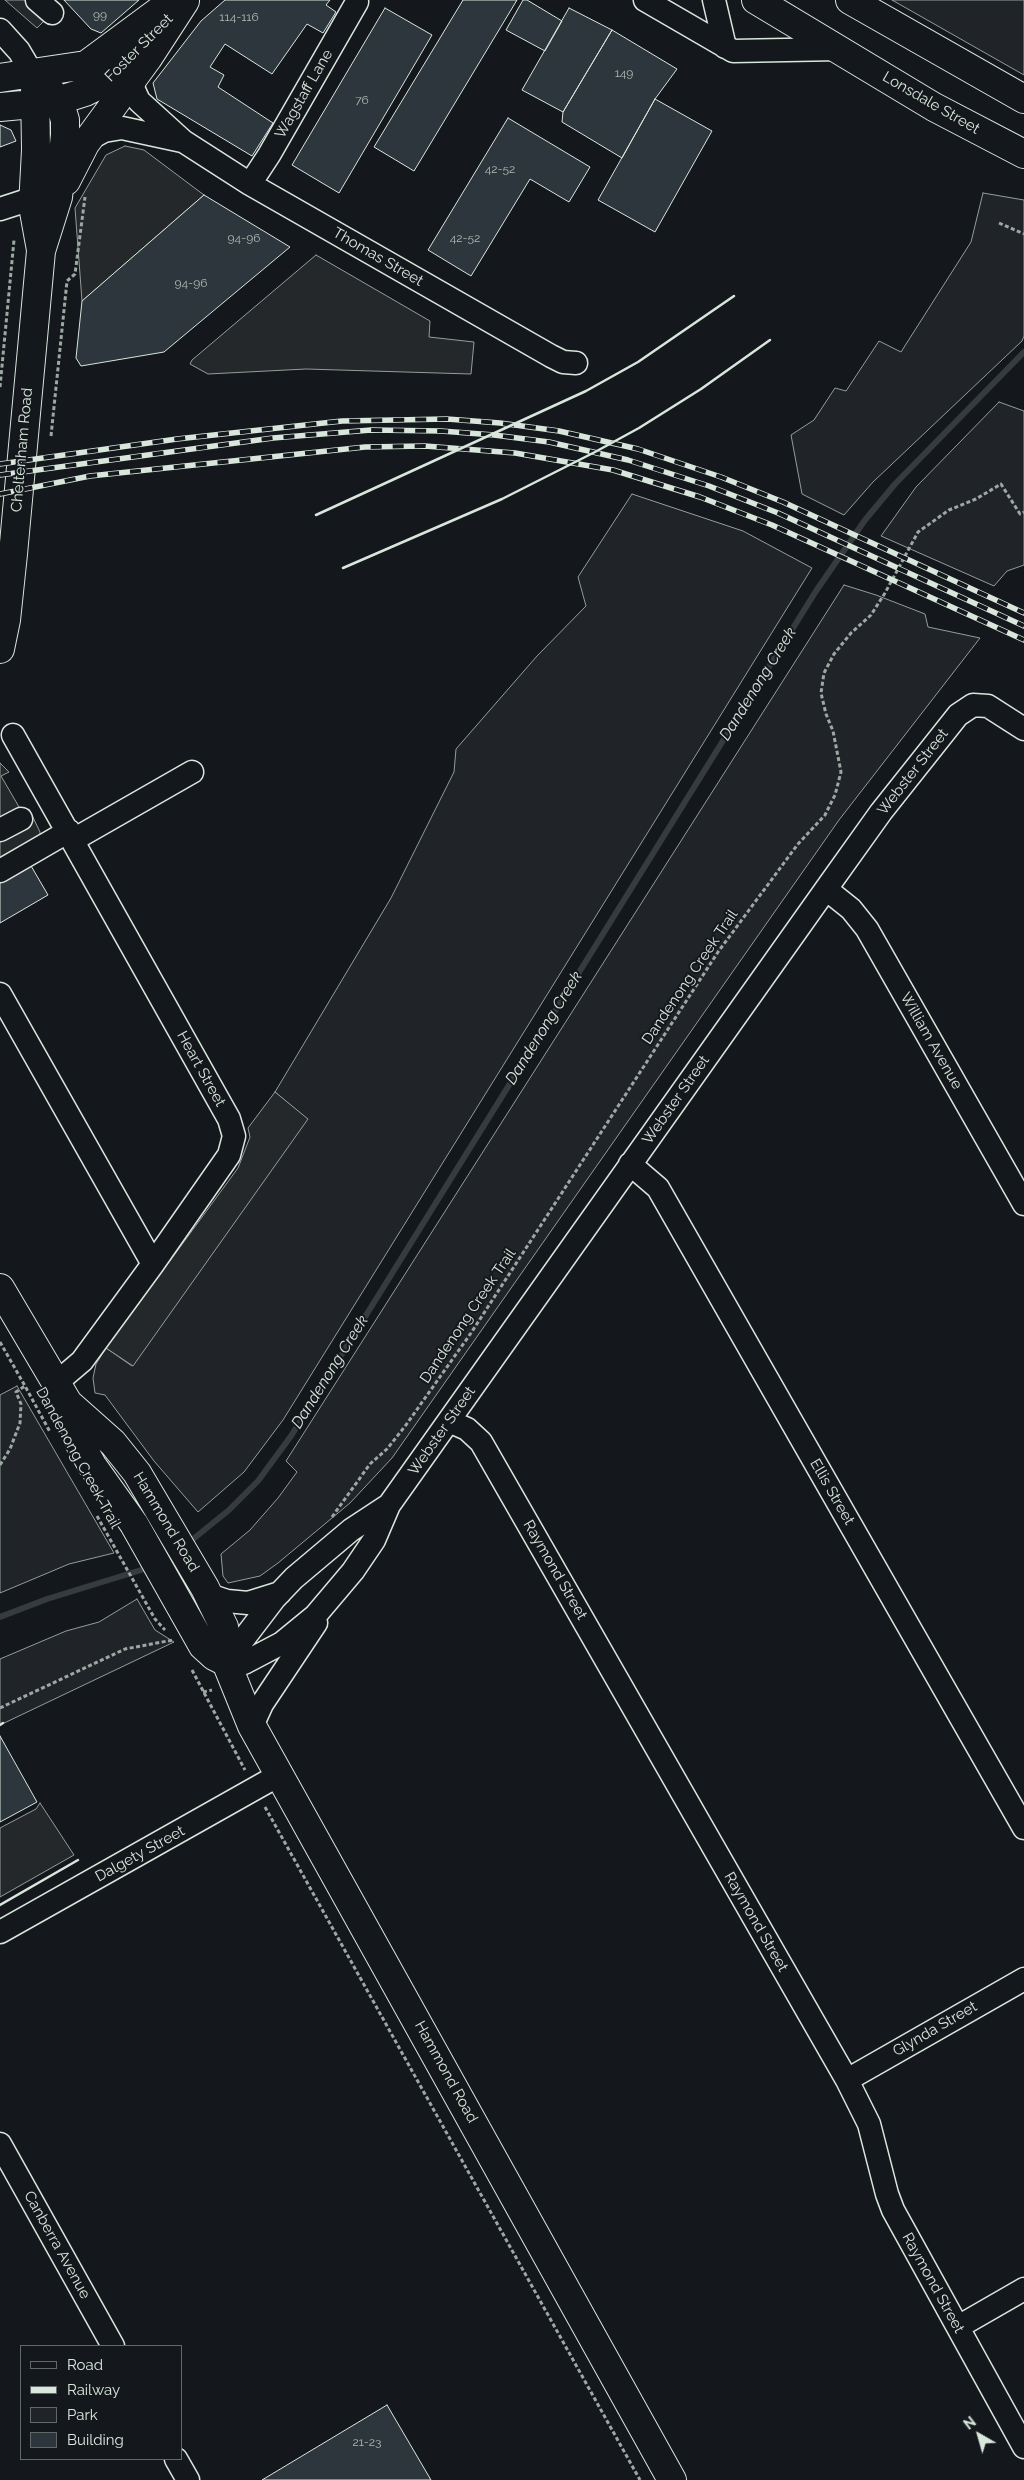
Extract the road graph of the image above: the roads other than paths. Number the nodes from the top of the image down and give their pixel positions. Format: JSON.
{"nodes":[{"id":1,"x":182,"y":0,"type":"edge"},
{"id":2,"x":645,"y":0,"type":"edge"},
{"id":3,"x":714,"y":0,"type":"edge"},
{"id":4,"x":756,"y":0,"type":"edge"},
{"id":5,"x":850,"y":0,"type":"edge"},
{"id":6,"x":357,"y":2,"type":"dead end"},
{"id":7,"x":0,"y":30,"type":"edge"},
{"id":8,"x":725,"y":47,"type":"junction"},
{"id":9,"x":839,"y":49,"type":"junction"},
{"id":10,"x":34,"y":73,"type":"junction"},
{"id":11,"x":0,"y":78,"type":"edge"},
{"id":12,"x":133,"y":79,"type":"junction"},
{"id":13,"x":1024,"y":99,"type":"edge"},
{"id":14,"x":48,"y":103,"type":"junction"},
{"id":15,"x":0,"y":107,"type":"edge"},
{"id":16,"x":89,"y":139,"type":"junction"},
{"id":17,"x":183,"y":142,"type":"junction"},
{"id":18,"x":1024,"y":154,"type":"edge"},
{"id":19,"x":250,"y":184,"type":"junction"},
{"id":20,"x":27,"y":202,"type":"edge"},
{"id":21,"x":576,"y":363,"type":"dead end"},
{"id":22,"x":0,"y":649,"type":"edge"},
{"id":23,"x":1024,"y":729,"type":"edge"},
{"id":24,"x":13,"y":735,"type":"dead end"},
{"id":25,"x":192,"y":772,"type":"dead end"},
{"id":26,"x":22,"y":819,"type":"dead end"},
{"id":27,"x":0,"y":830,"type":"edge"},
{"id":28,"x":71,"y":836,"type":"junction"},
{"id":29,"x":0,"y":871,"type":"edge"},
{"id":30,"x":826,"y":889,"type":"junction"},
{"id":31,"x":0,"y":994,"type":"edge"},
{"id":32,"x":630,"y":1164,"type":"junction"},
{"id":33,"x":1024,"y":1204,"type":"edge"},
{"id":34,"x":153,"y":1264,"type":"junction"},
{"id":35,"x":0,"y":1288,"type":"edge"},
{"id":36,"x":62,"y":1393,"type":"junction"},
{"id":37,"x":449,"y":1421,"type":"junction"},
{"id":38,"x":389,"y":1505,"type":"junction"},
{"id":39,"x":207,"y":1591,"type":"junction"},
{"id":40,"x":280,"y":1593,"type":"junction"},
{"id":41,"x":333,"y":1597,"type":"junction"},
{"id":42,"x":226,"y":1662,"type":"junction"},
{"id":43,"x":252,"y":1726,"type":"junction"},
{"id":44,"x":279,"y":1775,"type":"junction"},
{"id":45,"x":1024,"y":1828,"type":"edge"},
{"id":46,"x":0,"y":1932,"type":"edge"},
{"id":47,"x":1024,"y":1979,"type":"edge"},
{"id":48,"x":847,"y":2080,"type":"junction"},
{"id":49,"x":0,"y":2144,"type":"edge"},
{"id":50,"x":1024,"y":2289,"type":"edge"},
{"id":51,"x":958,"y":2328,"type":"junction"},
{"id":52,"x":112,"y":2345,"type":"edge"},
{"id":53,"x":1024,"y":2447,"type":"edge"},
{"id":54,"x":177,"y":2460,"type":"edge"},
{"id":55,"x":188,"y":2480,"type":"edge"},
{"id":56,"x":672,"y":2480,"type":"edge"}],
"edges":[{"from":1,"to":10,"type":"main road","name":"Foster Street"},
{"from":1,"to":12,"type":"main road"},
{"from":1,"to":14,"type":"main road","name":"Foster Street"},
{"from":2,"to":8,"type":"street"},
{"from":3,"to":8,"type":"street"},
{"from":4,"to":9,"type":"main road","name":"Lonsdale Street"},
{"from":5,"to":13,"type":"main road"},
{"from":6,"to":19,"type":"street","name":"Wagstaff Lane"},
{"from":7,"to":10,"type":"street"},
{"from":8,"to":9,"type":"street"},
{"from":9,"to":18,"type":"main road","name":"Lonsdale Street"},
{"from":10,"to":11,"type":"main road","name":"Foster Street"},
{"from":10,"to":14,"type":"main road","name":"Cheltenham Road"},
{"from":12,"to":16,"type":"main road"},
{"from":12,"to":17,"type":"street","name":"Thomas Street"},
{"from":14,"to":15,"type":"main road","name":"Foster Street"},
{"from":14,"to":20,"type":"main road","name":"Cheltenham Road"},
{"from":16,"to":17,"type":"street","name":"Thomas Street"},
{"from":16,"to":20,"type":"main road"},
{"from":17,"to":19,"type":"street","name":"Thomas Street"},
{"from":19,"to":21,"type":"street","name":"Thomas Street"},
{"from":20,"to":22,"type":"main road","name":"Cheltenham Road"},
{"from":23,"to":30,"type":"street","name":"Webster Street"},
{"from":24,"to":28,"type":"street","name":"Heart Street"},
{"from":25,"to":28,"type":"street"},
{"from":26,"to":27,"type":"street"},
{"from":28,"to":29,"type":"street"},
{"from":28,"to":34,"type":"street","name":"Heart Street"},
{"from":30,"to":32,"type":"street","name":"Webster Street"},
{"from":30,"to":33,"type":"street","name":"William Avenue"},
{"from":31,"to":34,"type":"street"},
{"from":32,"to":37,"type":"street","name":"Webster Street"},
{"from":32,"to":45,"type":"street","name":"Ellis Street"},
{"from":34,"to":36,"type":"street","name":"Heart Street"},
{"from":35,"to":36,"type":"main road","name":"Hammond Road"},
{"from":36,"to":39,"type":"main road","name":"Hammond Road"},
{"from":36,"to":42,"type":"main road","name":"Hammond Road"},
{"from":37,"to":38,"type":"street","name":"Webster Street"},
{"from":37,"to":48,"type":"street","name":"Raymond Street"},
{"from":38,"to":40,"type":"street","name":"Webster Street"},
{"from":38,"to":41,"type":"street","name":"Webster Street"},
{"from":39,"to":40,"type":"street","name":"Webster Street"},
{"from":39,"to":42,"type":"main road","name":"Hammond Road"},
{"from":40,"to":42,"type":"street","name":"Webster Street"},
{"from":41,"to":42,"type":"street","name":"Webster Street"},
{"from":41,"to":43,"type":"street","name":"Webster Street"},
{"from":42,"to":43,"type":"main road","name":"Hammond Road"},
{"from":43,"to":44,"type":"main road","name":"Hammond Road"},
{"from":44,"to":46,"type":"street","name":"Dalgety Street"},
{"from":44,"to":56,"type":"main road","name":"Hammond Road"},
{"from":47,"to":48,"type":"street","name":"Glynda Street"},
{"from":48,"to":51,"type":"street","name":"Raymond Street"},
{"from":49,"to":52,"type":"street","name":"Canberra Avenue"},
{"from":50,"to":51,"type":"street"},
{"from":51,"to":53,"type":"street","name":"Raymond Street"},
{"from":54,"to":55,"type":"street"}]}
